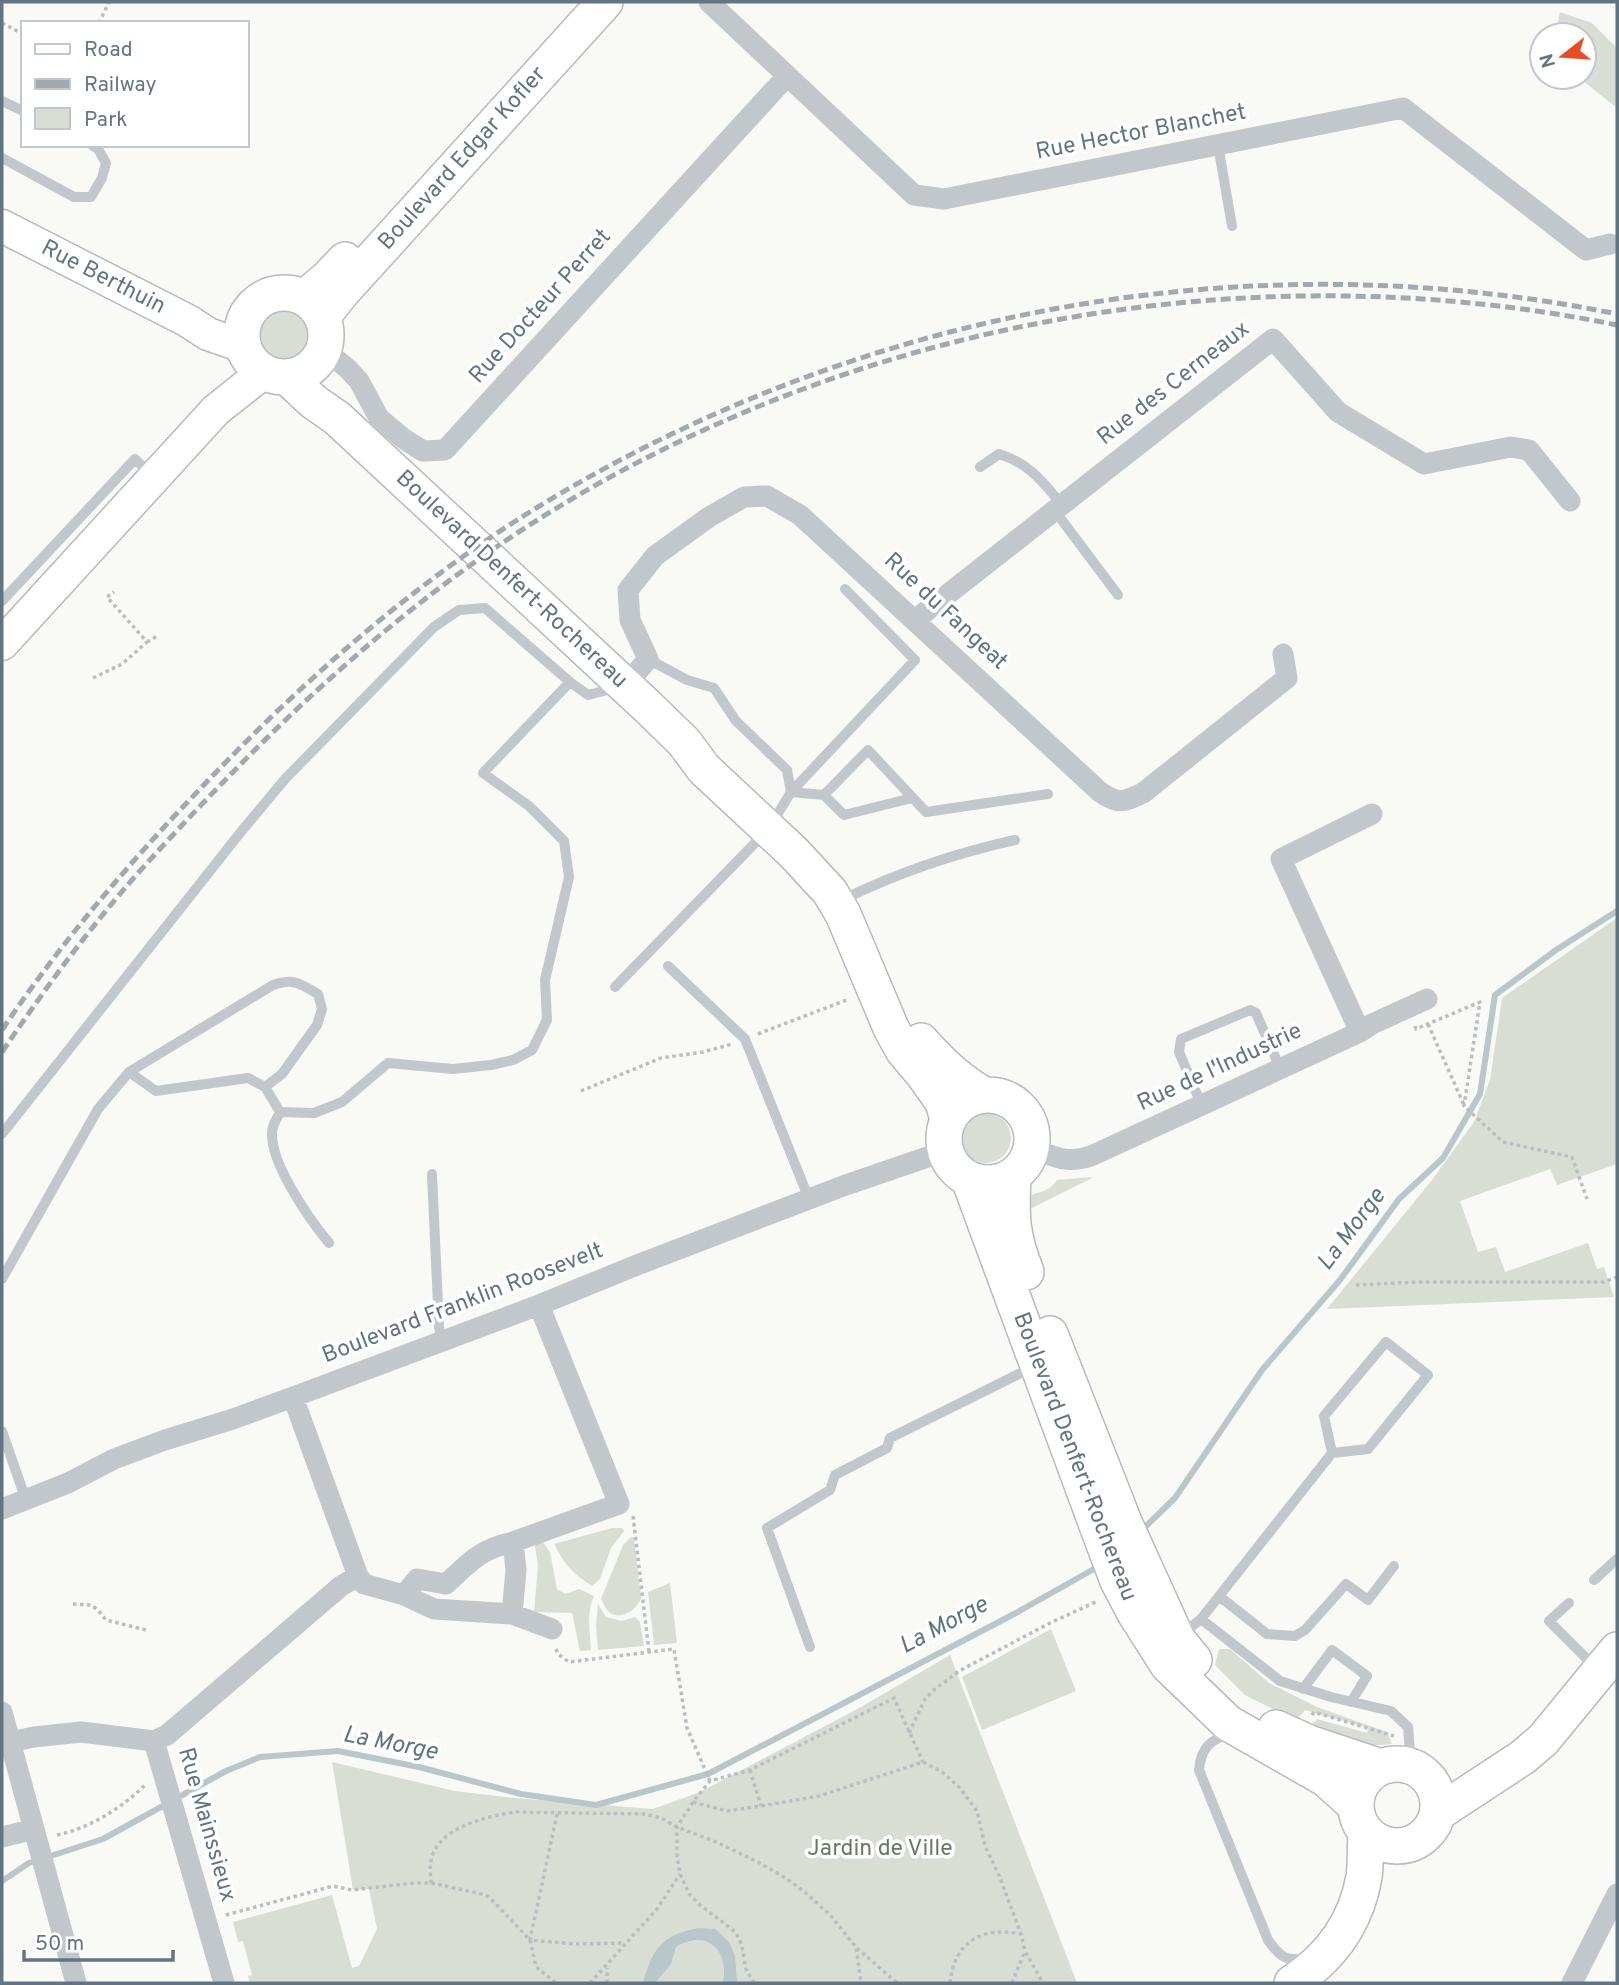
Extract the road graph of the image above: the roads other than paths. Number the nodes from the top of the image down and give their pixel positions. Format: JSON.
{"nodes":[{"id":1,"x":581,"y":2,"type":"edge"},
{"id":2,"x":605,"y":2,"type":"edge"},
{"id":3,"x":709,"y":2,"type":"edge"},
{"id":4,"x":787,"y":76,"type":"junction"},
{"id":5,"x":2,"y":101,"type":"edge"},
{"id":6,"x":21,"y":110,"type":"edge"},
{"id":7,"x":1218,"y":145,"type":"junction"},
{"id":8,"x":95,"y":147,"type":"edge"},
{"id":9,"x":2,"y":158,"type":"edge"},
{"id":10,"x":2,"y":226,"type":"edge"},
{"id":11,"x":1232,"y":226,"type":"dead end"},
{"id":12,"x":1610,"y":244,"type":"dead end"},
{"id":13,"x":283,"y":344,"type":"junction"},
{"id":14,"x":980,"y":467,"type":"dead end"},
{"id":15,"x":154,"y":478,"type":"junction"},
{"id":16,"x":1570,"y":501,"type":"dead end"},
{"id":17,"x":1058,"y":508,"type":"junction"},
{"id":18,"x":845,"y":589,"type":"dead end"},
{"id":19,"x":1118,"y":596,"type":"dead end"},
{"id":20,"x":2,"y":601,"type":"edge"},
{"id":21,"x":915,"y":620,"type":"junction"},
{"id":22,"x":2,"y":644,"type":"edge"},
{"id":23,"x":1283,"y":654,"type":"dead end"},
{"id":24,"x":648,"y":659,"type":"junction"},
{"id":25,"x":570,"y":682,"type":"junction"},
{"id":26,"x":625,"y":685,"type":"junction"},
{"id":27,"x":824,"y":794,"type":"junction"},
{"id":28,"x":1048,"y":794,"type":"dead end"},
{"id":29,"x":912,"y":798,"type":"junction"},
{"id":30,"x":778,"y":812,"type":"junction"},
{"id":31,"x":1372,"y":814,"type":"dead end"},
{"id":32,"x":1015,"y":840,"type":"dead end"},
{"id":33,"x":843,"y":899,"type":"junction"},
{"id":34,"x":667,"y":966,"type":"dead end"},
{"id":35,"x":615,"y":987,"type":"dead end"},
{"id":36,"x":1427,"y":999,"type":"dead end"},
{"id":37,"x":1360,"y":1032,"type":"junction"},
{"id":38,"x":1280,"y":1068,"type":"junction"},
{"id":39,"x":129,"y":1072,"type":"junction"},
{"id":40,"x":265,"y":1087,"type":"junction"},
{"id":41,"x":984,"y":1095,"type":"junction"},
{"id":42,"x":1202,"y":1106,"type":"junction"},
{"id":43,"x":280,"y":1112,"type":"junction"},
{"id":44,"x":2,"y":1134,"type":"edge"},
{"id":45,"x":947,"y":1135,"type":"junction"},
{"id":46,"x":1022,"y":1162,"type":"junction"},
{"id":47,"x":432,"y":1174,"type":"dead end"},
{"id":48,"x":969,"y":1179,"type":"junction"},
{"id":49,"x":809,"y":1199,"type":"junction"},
{"id":50,"x":329,"y":1243,"type":"dead end"},
{"id":51,"x":2,"y":1279,"type":"edge"},
{"id":52,"x":539,"y":1305,"type":"junction"},
{"id":53,"x":442,"y":1342,"type":"junction"},
{"id":54,"x":1037,"y":1365,"type":"junction"},
{"id":55,"x":293,"y":1397,"type":"junction"},
{"id":56,"x":2,"y":1432,"type":"edge"},
{"id":57,"x":1332,"y":1454,"type":"junction"},
{"id":58,"x":6,"y":1455,"type":"edge"},
{"id":59,"x":26,"y":1500,"type":"junction"},
{"id":60,"x":2,"y":1509,"type":"edge"},
{"id":61,"x":1121,"y":1538,"type":"junction"},
{"id":62,"x":513,"y":1542,"type":"junction"},
{"id":63,"x":1617,"y":1559,"type":"edge"},
{"id":64,"x":1394,"y":1566,"type":"dead end"},
{"id":65,"x":358,"y":1576,"type":"junction"},
{"id":66,"x":1594,"y":1580,"type":"dead end"},
{"id":67,"x":404,"y":1595,"type":"junction"},
{"id":68,"x":1219,"y":1596,"type":"junction"},
{"id":69,"x":1569,"y":1604,"type":"dead end"},
{"id":70,"x":512,"y":1614,"type":"junction"},
{"id":71,"x":552,"y":1629,"type":"road end"},
{"id":72,"x":1189,"y":1629,"type":"junction"},
{"id":73,"x":810,"y":1647,"type":"dead end"},
{"id":74,"x":1608,"y":1660,"type":"edge"},
{"id":75,"x":1303,"y":1689,"type":"junction"},
{"id":76,"x":1351,"y":1702,"type":"junction"},
{"id":77,"x":2,"y":1712,"type":"edge"},
{"id":78,"x":1241,"y":1732,"type":"junction"},
{"id":79,"x":154,"y":1741,"type":"junction"},
{"id":80,"x":10,"y":1742,"type":"junction"},
{"id":81,"x":1403,"y":1760,"type":"junction"},
{"id":82,"x":1504,"y":1769,"type":"junction"},
{"id":83,"x":1438,"y":1813,"type":"junction"},
{"id":84,"x":1361,"y":1819,"type":"junction"},
{"id":85,"x":2,"y":1837,"type":"edge"},
{"id":86,"x":43,"y":1838,"type":"junction"},
{"id":87,"x":1406,"y":1846,"type":"junction"},
{"id":88,"x":1617,"y":1894,"type":"edge"},
{"id":89,"x":1324,"y":1968,"type":"edge"},
{"id":90,"x":76,"y":1983,"type":"edge"},
{"id":91,"x":224,"y":1983,"type":"edge"},
{"id":92,"x":1292,"y":1983,"type":"edge"},
{"id":93,"x":1573,"y":1983,"type":"edge"}],
"edges":[{"from":1,"to":13,"type":"main road","name":"Boulevard Edgar Kofler"},
{"from":2,"to":13,"type":"main road","name":"Boulevard Edgar Kofler"},
{"from":3,"to":4,"type":"street","name":"Rue Hector Blanchet"},
{"from":4,"to":7,"type":"street","name":"Rue Hector Blanchet"},
{"from":4,"to":13,"type":"street","name":"Rue Docteur Perret"},
{"from":5,"to":6,"type":"lane"},
{"from":7,"to":11,"type":"lane"},
{"from":7,"to":12,"type":"street","name":"Rue Hector Blanchet"},
{"from":8,"to":9,"type":"lane"},
{"from":10,"to":13,"type":"street","name":"Rue Berthuin"},
{"from":13,"to":15,"type":"street","name":"Boulevard Edgar Kofler"},
{"from":13,"to":26,"type":"main road","name":"Boulevard Denfert-Rochereau"},
{"from":14,"to":17,"type":"lane"},
{"from":15,"to":20,"type":"lane"},
{"from":15,"to":22,"type":"street","name":"Boulevard Edgar Kofler"},
{"from":16,"to":17,"type":"street","name":"Rue des Cerneaux"},
{"from":17,"to":19,"type":"lane"},
{"from":17,"to":21,"type":"street","name":"Rue des Cerneaux"},
{"from":18,"to":30,"type":"lane"},
{"from":21,"to":23,"type":"street","name":"Rue du Fangeat"},
{"from":21,"to":24,"type":"street","name":"Rue du Fangeat"},
{"from":24,"to":26,"type":"street"},
{"from":24,"to":30,"type":"lane"},
{"from":25,"to":26,"type":"lane"},
{"from":25,"to":43,"type":"lane"},
{"from":25,"to":44,"type":"lane"},
{"from":26,"to":30,"type":"main road","name":"Boulevard Denfert-Rochereau"},
{"from":27,"to":29,"type":"lane"},
{"from":27,"to":29,"type":"lane"},
{"from":27,"to":30,"type":"lane"},
{"from":28,"to":29,"type":"lane"},
{"from":30,"to":33,"type":"main road","name":"Boulevard Denfert-Rochereau"},
{"from":30,"to":35,"type":"lane"},
{"from":31,"to":37,"type":"street"},
{"from":32,"to":33,"type":"lane"},
{"from":33,"to":41,"type":"main road","name":"Boulevard Denfert-Rochereau"},
{"from":33,"to":45,"type":"main road","name":"Boulevard Denfert-Rochereau"},
{"from":34,"to":49,"type":"lane"},
{"from":36,"to":37,"type":"street","name":"Rue de l'Industrie"},
{"from":37,"to":38,"type":"street","name":"Rue de l'Industrie"},
{"from":38,"to":42,"type":"street","name":"Rue de l'Industrie"},
{"from":38,"to":42,"type":"lane"},
{"from":39,"to":40,"type":"lane"},
{"from":39,"to":40,"type":"lane"},
{"from":39,"to":51,"type":"lane"},
{"from":40,"to":43,"type":"lane"},
{"from":41,"to":45,"type":"main road"},
{"from":41,"to":46,"type":"main road","name":"Boulevard Denfert-Rochereau"},
{"from":42,"to":46,"type":"street","name":"Rue de l'Industrie"},
{"from":43,"to":50,"type":"lane"},
{"from":45,"to":48,"type":"main road","name":"Boulevard Denfert-Rochereau"},
{"from":45,"to":49,"type":"street","name":"Boulevard Franklin Roosevelt"},
{"from":46,"to":48,"type":"main road"},
{"from":46,"to":61,"type":"main road","name":"Boulevard Denfert-Rochereau"},
{"from":47,"to":53,"type":"lane"},
{"from":48,"to":54,"type":"main road","name":"Boulevard Denfert-Rochereau"},
{"from":49,"to":52,"type":"street","name":"Boulevard Franklin Roosevelt"},
{"from":52,"to":53,"type":"street","name":"Boulevard Franklin Roosevelt"},
{"from":52,"to":62,"type":"street"},
{"from":53,"to":55,"type":"street","name":"Boulevard Franklin Roosevelt"},
{"from":54,"to":61,"type":"main road","name":"Boulevard Denfert-Rochereau"},
{"from":54,"to":73,"type":"lane"},
{"from":55,"to":59,"type":"street","name":"Boulevard Franklin Roosevelt"},
{"from":55,"to":65,"type":"street"},
{"from":56,"to":58,"type":"lane"},
{"from":57,"to":57,"type":"lane"},
{"from":57,"to":68,"type":"lane"},
{"from":58,"to":59,"type":"lane"},
{"from":59,"to":60,"type":"street","name":"Boulevard Franklin Roosevelt"},
{"from":61,"to":72,"type":"main road","name":"Boulevard Denfert-Rochereau"},
{"from":61,"to":78,"type":"main road","name":"Boulevard Denfert-Rochereau"},
{"from":62,"to":67,"type":"street"},
{"from":62,"to":70,"type":"street"},
{"from":63,"to":66,"type":"lane"},
{"from":64,"to":68,"type":"lane"},
{"from":65,"to":67,"type":"street"},
{"from":65,"to":79,"type":"street"},
{"from":67,"to":70,"type":"street"},
{"from":68,"to":72,"type":"lane"},
{"from":69,"to":74,"type":"lane"},
{"from":70,"to":71,"type":"street"},
{"from":72,"to":75,"type":"lane"},
{"from":72,"to":81,"type":"main road","name":"Boulevard Denfert-Rochereau"},
{"from":74,"to":82,"type":"main road"},
{"from":75,"to":76,"type":"lane"},
{"from":75,"to":76,"type":"lane"},
{"from":76,"to":81,"type":"lane"},
{"from":77,"to":80,"type":"street"},
{"from":78,"to":84,"type":"main road","name":"Boulevard Denfert-Rochereau"},
{"from":78,"to":89,"type":"lane"},
{"from":79,"to":80,"type":"street","name":"Rue Mainssieux"},
{"from":79,"to":91,"type":"street","name":"Rue Mainssieux"},
{"from":80,"to":86,"type":"street"},
{"from":81,"to":82,"type":"main road","name":"Boulevard Denfert-Rochereau"},
{"from":81,"to":83,"type":"main road"},
{"from":81,"to":84,"type":"main road"},
{"from":82,"to":83,"type":"main road"},
{"from":83,"to":87,"type":"main road"},
{"from":84,"to":87,"type":"main road"},
{"from":84,"to":89,"type":"main road"},
{"from":85,"to":86,"type":"street"},
{"from":86,"to":90,"type":"street"},
{"from":87,"to":89,"type":"main road"},
{"from":88,"to":93,"type":"street"},
{"from":89,"to":92,"type":"main road"}]}
